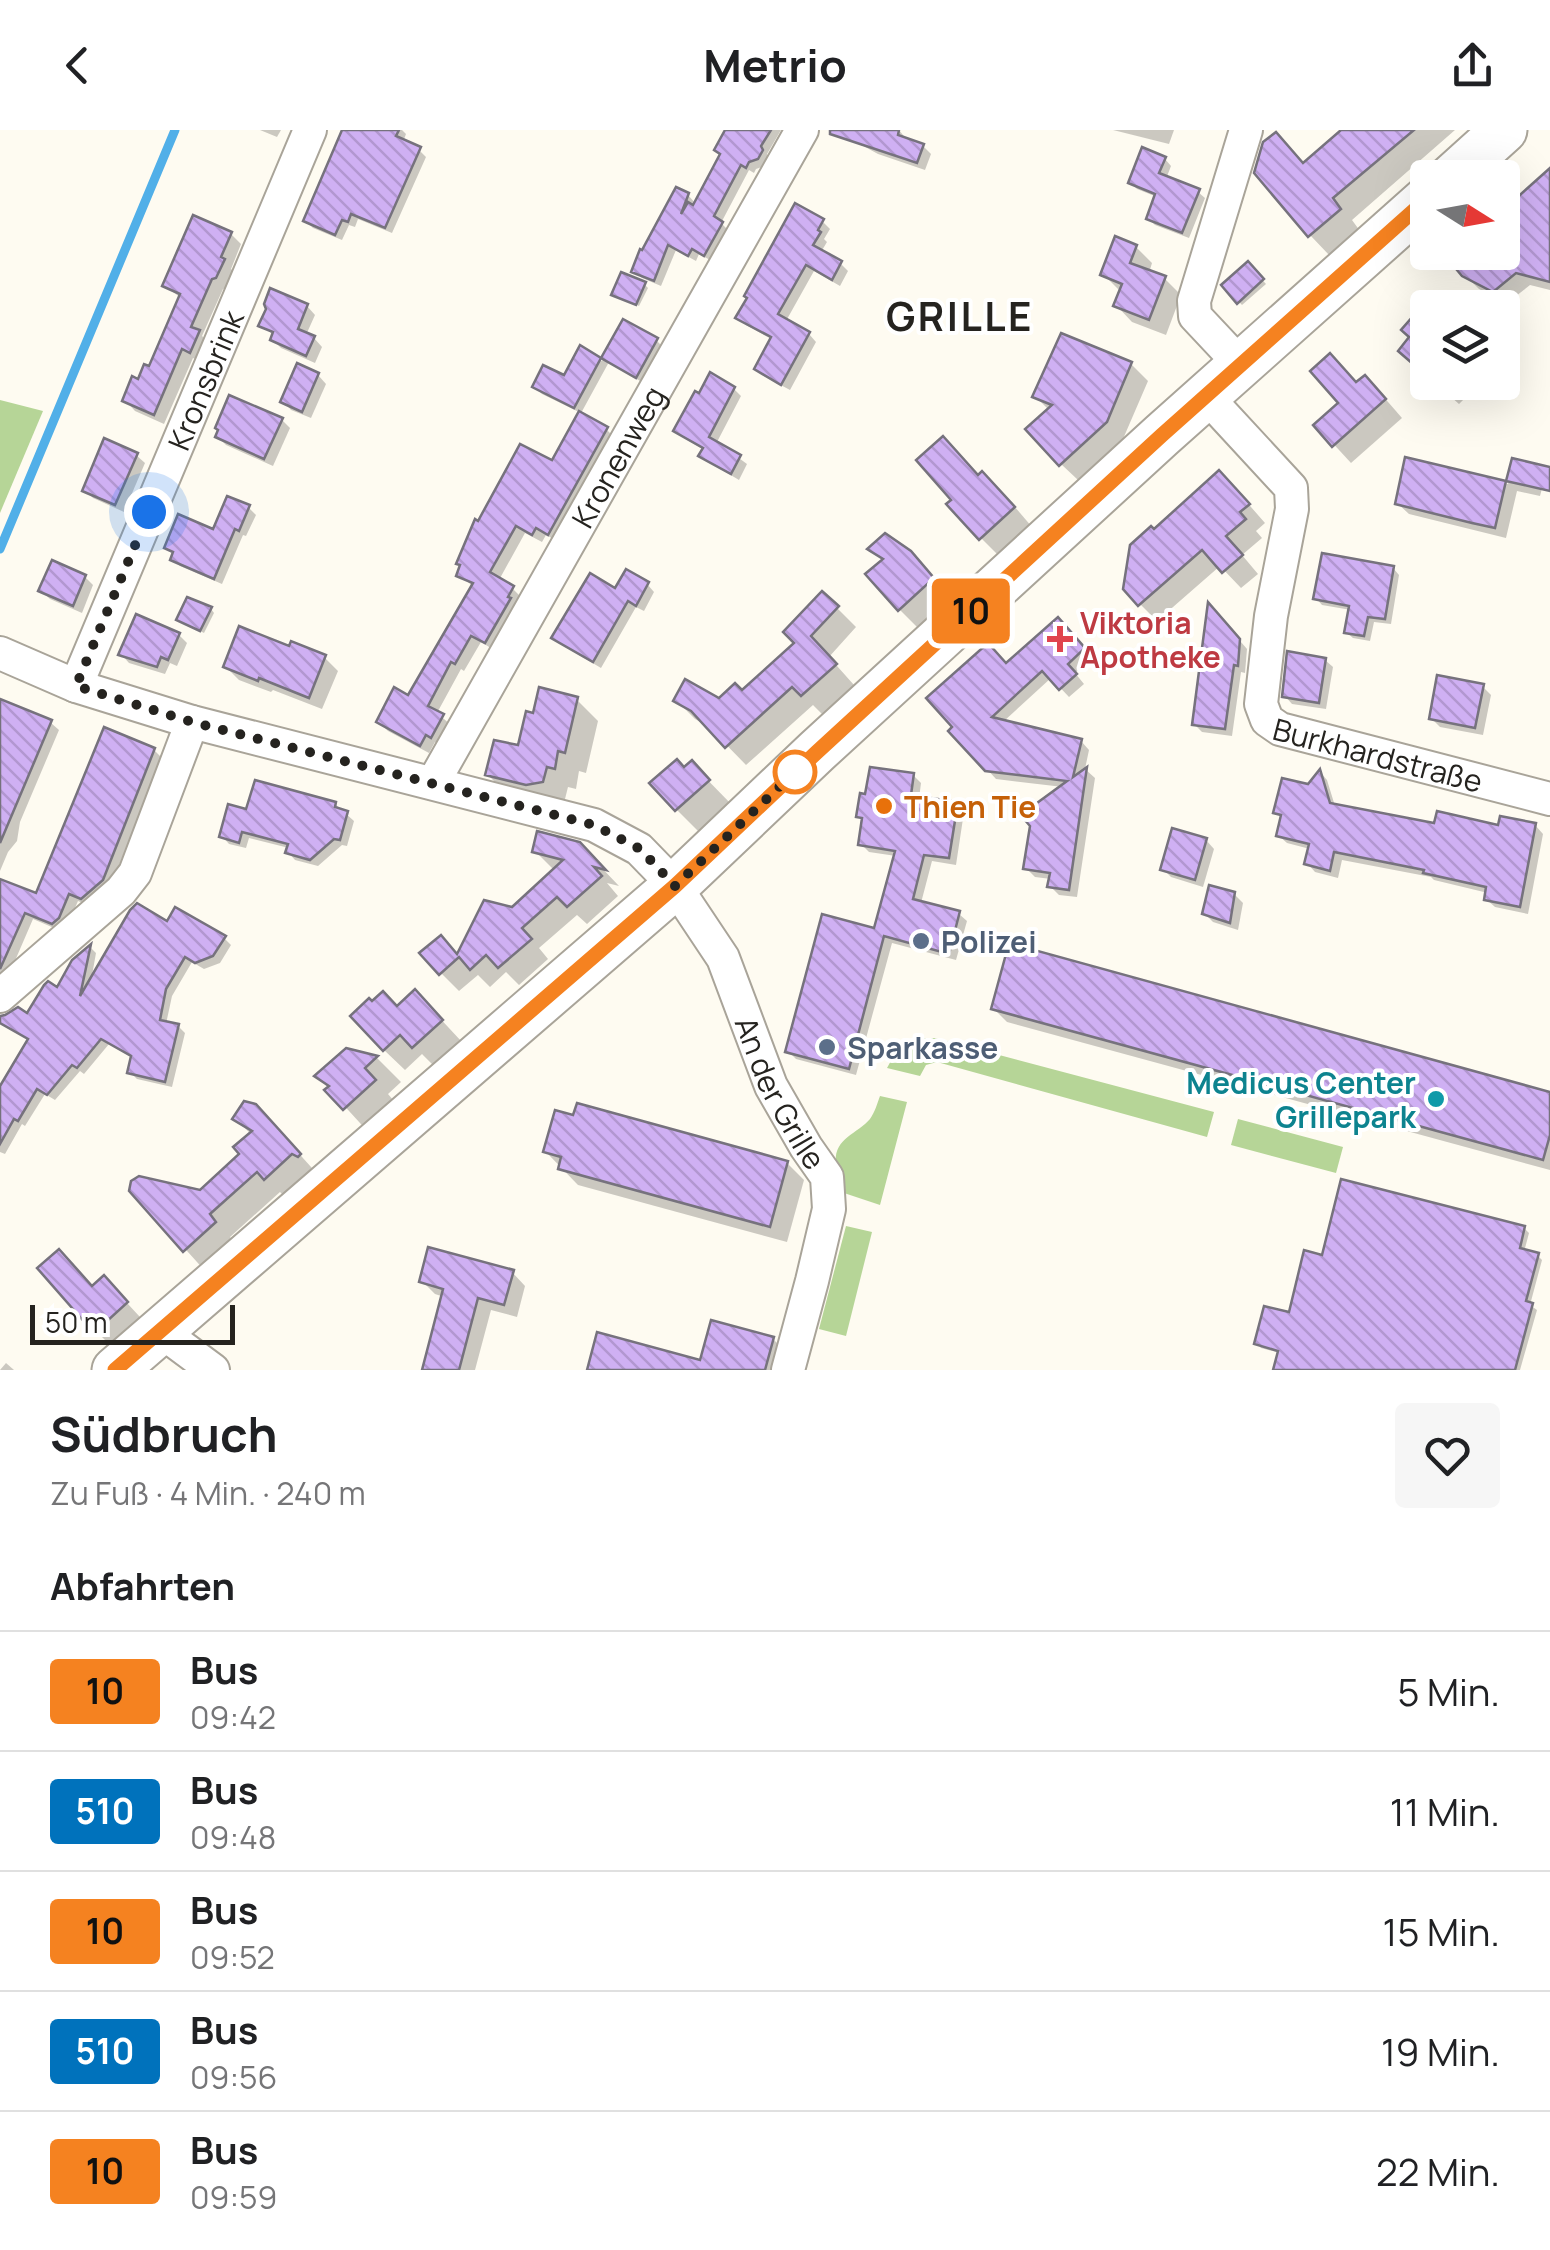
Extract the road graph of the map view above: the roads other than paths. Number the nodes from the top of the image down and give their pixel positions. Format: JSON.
{"nodes":[{"id":1,"x":310,"y":130,"type":"edge"},
{"id":2,"x":802,"y":130,"type":"edge"},
{"id":3,"x":1246,"y":130,"type":"edge"},
{"id":4,"x":1504,"y":130,"type":"edge"},
{"id":5,"x":1470,"y":160,"type":"edge"},
{"id":6,"x":1410,"y":214,"type":"edge"},
{"id":7,"x":1241,"y":365,"type":"junction"},
{"id":8,"x":1206,"y":396,"type":"junction"},
{"id":9,"x":0,"y":653,"type":"edge"},
{"id":10,"x":76,"y":686,"type":"junction"},
{"id":11,"x":192,"y":722,"type":"junction"},
{"id":12,"x":432,"y":783,"type":"junction"},
{"id":13,"x":1550,"y":799,"type":"edge"},
{"id":14,"x":675,"y":886,"type":"junction"},
{"id":15,"x":0,"y":996,"type":"edge"},
{"id":16,"x":159,"y":1330,"type":"junction"},
{"id":17,"x":114,"y":1370,"type":"edge"},
{"id":18,"x":214,"y":1370,"type":"edge"},
{"id":19,"x":788,"y":1370,"type":"edge"}],
"edges":[{"from":1,"to":10,"type":"street","name":"Kronsbrink"},
{"from":2,"to":12,"type":"street","name":"Kronenweg"},
{"from":3,"to":7,"type":"street"},
{"from":4,"to":5,"type":"main road"},
{"from":6,"to":7,"type":"main road"},
{"from":7,"to":8,"type":"main road"},
{"from":8,"to":13,"type":"street","name":"Burkhardstraße"},
{"from":8,"to":14,"type":"main road"},
{"from":9,"to":10,"type":"street","name":"An der Grille"},
{"from":10,"to":11,"type":"street","name":"An der Grille"},
{"from":11,"to":12,"type":"street","name":"An der Grille"},
{"from":11,"to":15,"type":"street"},
{"from":12,"to":14,"type":"street","name":"An der Grille"},
{"from":14,"to":16,"type":"main road"},
{"from":14,"to":19,"type":"street","name":"An der Grille"},
{"from":16,"to":17,"type":"main road"},
{"from":16,"to":18,"type":"street"}]}
